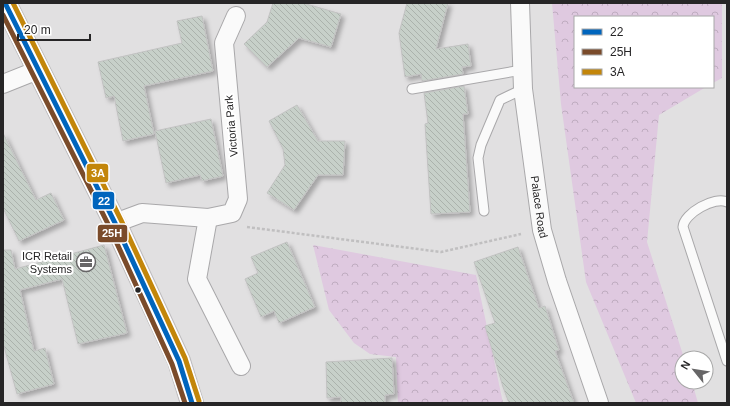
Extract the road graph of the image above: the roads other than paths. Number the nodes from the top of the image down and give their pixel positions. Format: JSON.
{"nodes":[{"id":1,"x":5,"y":3,"type":"edge"},
{"id":2,"x":520,"y":3,"type":"edge"},
{"id":3,"x":236,"y":16,"type":"dead end"},
{"id":4,"x":38,"y":70,"type":"junction"},
{"id":5,"x":522,"y":70,"type":"junction"},
{"id":6,"x":3,"y":84,"type":"edge"},
{"id":7,"x":412,"y":89,"type":"dead end"},
{"id":8,"x":524,"y":89,"type":"junction"},
{"id":9,"x":727,"y":202,"type":"edge"},
{"id":10,"x":484,"y":211,"type":"dead end"},
{"id":11,"x":208,"y":218,"type":"junction"},
{"id":12,"x":115,"y":223,"type":"junction"},
{"id":13,"x":727,"y":361,"type":"edge"},
{"id":14,"x":241,"y":366,"type":"dead end"},
{"id":15,"x":192,"y":403,"type":"edge"},
{"id":16,"x":599,"y":403,"type":"edge"}],
"edges":[{"from":1,"to":4,"type":"main road"},
{"from":2,"to":5,"type":"street","name":"Palace Road"},
{"from":3,"to":11,"type":"street","name":"Victoria Park"},
{"from":4,"to":6,"type":"street"},
{"from":4,"to":12,"type":"main road"},
{"from":5,"to":7,"type":"lane"},
{"from":5,"to":8,"type":"street","name":"Palace Road"},
{"from":8,"to":10,"type":"lane"},
{"from":8,"to":16,"type":"street","name":"Palace Road"},
{"from":9,"to":13,"type":"lane"},
{"from":11,"to":12,"type":"street"},
{"from":11,"to":14,"type":"street"},
{"from":12,"to":15,"type":"main road"}]}
